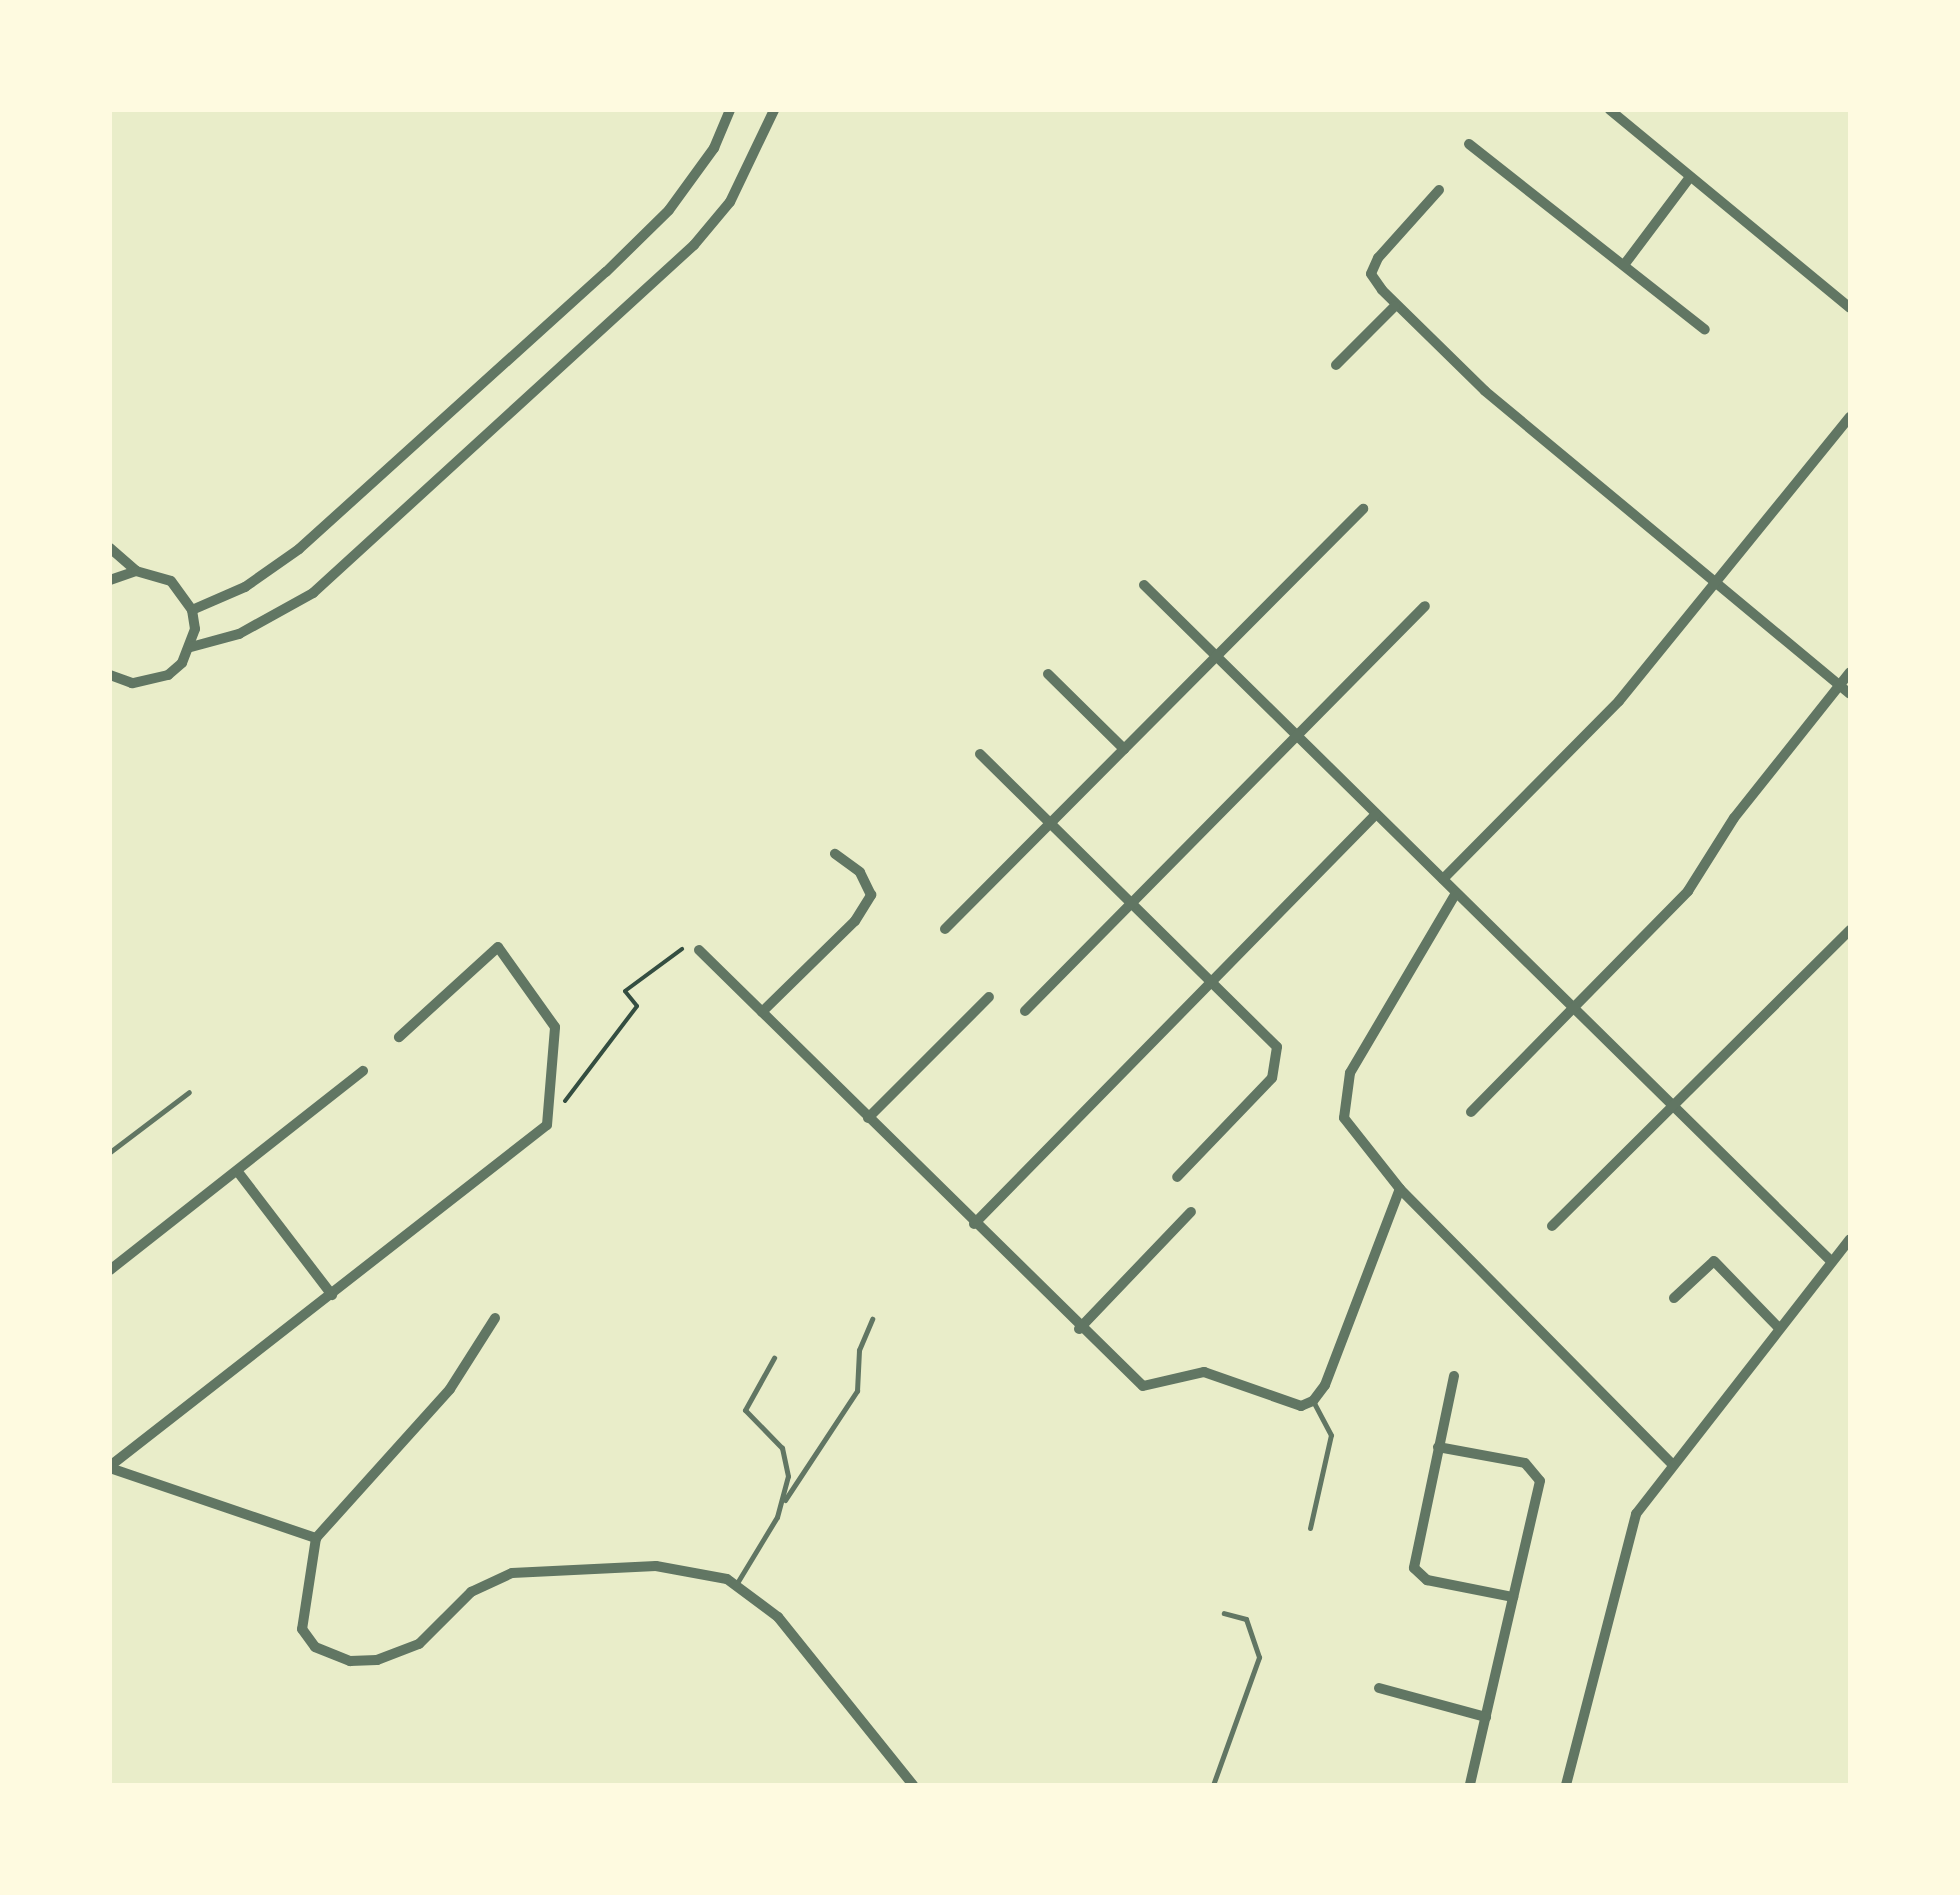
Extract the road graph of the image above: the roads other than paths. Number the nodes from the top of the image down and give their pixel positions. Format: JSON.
{"nodes":[{"id":1,"x":730,"y":110,"type":"edge"},
{"id":2,"x":774,"y":110,"type":"edge"},
{"id":3,"x":1610,"y":110,"type":"edge"},
{"id":4,"x":1470,"y":144,"type":"dead end"},
{"id":5,"x":1690,"y":177,"type":"junction"},
{"id":6,"x":1439,"y":190,"type":"dead end"},
{"id":7,"x":1624,"y":265,"type":"junction"},
{"id":8,"x":1395,"y":306,"type":"junction"},
{"id":9,"x":1850,"y":308,"type":"edge"},
{"id":10,"x":1704,"y":330,"type":"dead end"},
{"id":11,"x":1336,"y":365,"type":"dead end"},
{"id":12,"x":1850,"y":417,"type":"edge"},
{"id":13,"x":1363,"y":509,"type":"dead end"},
{"id":14,"x":110,"y":548,"type":"edge"},
{"id":15,"x":136,"y":571,"type":"junction"},
{"id":16,"x":110,"y":580,"type":"edge"},
{"id":17,"x":1714,"y":584,"type":"junction"},
{"id":18,"x":1144,"y":585,"type":"dead end"},
{"id":19,"x":1425,"y":606,"type":"dead end"},
{"id":20,"x":192,"y":610,"type":"junction"},
{"id":21,"x":191,"y":647,"type":"junction"},
{"id":22,"x":1216,"y":656,"type":"junction"},
{"id":23,"x":1850,"y":672,"type":"edge"},
{"id":24,"x":1048,"y":674,"type":"dead end"},
{"id":25,"x":111,"y":677,"type":"edge"},
{"id":26,"x":1839,"y":686,"type":"junction"},
{"id":27,"x":1850,"y":694,"type":"edge"},
{"id":28,"x":1297,"y":736,"type":"junction"},
{"id":29,"x":1124,"y":749,"type":"junction"},
{"id":30,"x":980,"y":754,"type":"dead end"},
{"id":31,"x":1376,"y":814,"type":"junction"},
{"id":32,"x":1050,"y":824,"type":"junction"},
{"id":33,"x":834,"y":854,"type":"dead end"},
{"id":34,"x":1442,"y":879,"type":"junction"},
{"id":35,"x":1456,"y":893,"type":"junction"},
{"id":36,"x":1132,"y":904,"type":"junction"},
{"id":37,"x":946,"y":928,"type":"dead end"},
{"id":38,"x":1850,"y":930,"type":"edge"},
{"id":39,"x":699,"y":950,"type":"dead end"},
{"id":40,"x":1210,"y":981,"type":"junction"},
{"id":41,"x":988,"y":997,"type":"dead end"},
{"id":42,"x":1574,"y":1008,"type":"junction"},
{"id":43,"x":762,"y":1012,"type":"junction"},
{"id":44,"x":1025,"y":1012,"type":"dead end"},
{"id":45,"x":398,"y":1037,"type":"dead end"},
{"id":46,"x":363,"y":1072,"type":"dead end"},
{"id":47,"x":189,"y":1092,"type":"dead end"},
{"id":48,"x":1674,"y":1106,"type":"junction"},
{"id":49,"x":1471,"y":1112,"type":"dead end"},
{"id":50,"x":868,"y":1118,"type":"junction"},
{"id":51,"x":110,"y":1152,"type":"edge"},
{"id":52,"x":238,"y":1172,"type":"junction"},
{"id":53,"x":1177,"y":1178,"type":"dead end"},
{"id":54,"x":1400,"y":1189,"type":"junction"},
{"id":55,"x":1191,"y":1212,"type":"dead end"},
{"id":56,"x":974,"y":1224,"type":"junction"},
{"id":57,"x":1552,"y":1226,"type":"dead end"},
{"id":58,"x":1850,"y":1239,"type":"edge"},
{"id":59,"x":1831,"y":1261,"type":"junction"},
{"id":60,"x":110,"y":1270,"type":"edge"},
{"id":61,"x":332,"y":1296,"type":"junction"},
{"id":62,"x":1674,"y":1298,"type":"dead end"},
{"id":63,"x":495,"y":1318,"type":"dead end"},
{"id":64,"x":872,"y":1319,"type":"dead end"},
{"id":65,"x":1778,"y":1327,"type":"junction"},
{"id":66,"x":1079,"y":1329,"type":"junction"},
{"id":67,"x":774,"y":1358,"type":"dead end"},
{"id":68,"x":1454,"y":1376,"type":"dead end"},
{"id":69,"x":1313,"y":1401,"type":"junction"},
{"id":70,"x":1438,"y":1447,"type":"junction"},
{"id":71,"x":1670,"y":1463,"type":"junction"},
{"id":72,"x":110,"y":1467,"type":"edge"},
{"id":73,"x":781,"y":1505,"type":"junction"},
{"id":74,"x":1310,"y":1528,"type":"dead end"},
{"id":75,"x":316,"y":1538,"type":"junction"},
{"id":76,"x":736,"y":1584,"type":"junction"},
{"id":77,"x":1513,"y":1597,"type":"junction"},
{"id":78,"x":1224,"y":1613,"type":"dead end"},
{"id":79,"x":1378,"y":1688,"type":"dead end"},
{"id":80,"x":1486,"y":1716,"type":"junction"},
{"id":81,"x":913,"y":1785,"type":"edge"},
{"id":82,"x":1212,"y":1785,"type":"edge"},
{"id":83,"x":1470,"y":1785,"type":"edge"},
{"id":84,"x":1566,"y":1785,"type":"edge"}],
"edges":[{"from":1,"to":20,"type":"street"},
{"from":2,"to":21,"type":"street"},
{"from":3,"to":5,"type":"street"},
{"from":4,"to":7,"type":"street"},
{"from":5,"to":7,"type":"street"},
{"from":5,"to":9,"type":"street"},
{"from":6,"to":8,"type":"street"},
{"from":7,"to":10,"type":"street"},
{"from":8,"to":11,"type":"street"},
{"from":8,"to":17,"type":"street"},
{"from":12,"to":17,"type":"street"},
{"from":13,"to":22,"type":"street"},
{"from":14,"to":15,"type":"street"},
{"from":15,"to":16,"type":"street"},
{"from":15,"to":20,"type":"street"},
{"from":17,"to":26,"type":"street"},
{"from":17,"to":34,"type":"street"},
{"from":18,"to":22,"type":"street"},
{"from":19,"to":28,"type":"street"},
{"from":20,"to":21,"type":"street"},
{"from":21,"to":25,"type":"street"},
{"from":22,"to":28,"type":"street"},
{"from":22,"to":29,"type":"street"},
{"from":23,"to":26,"type":"street"},
{"from":24,"to":29,"type":"street"},
{"from":26,"to":27,"type":"street"},
{"from":26,"to":42,"type":"street"},
{"from":28,"to":31,"type":"street"},
{"from":28,"to":36,"type":"street"},
{"from":29,"to":32,"type":"street"},
{"from":30,"to":32,"type":"street"},
{"from":31,"to":34,"type":"street"},
{"from":31,"to":40,"type":"street"},
{"from":32,"to":36,"type":"street"},
{"from":32,"to":37,"type":"street"},
{"from":33,"to":43,"type":"street"},
{"from":34,"to":35,"type":"street"},
{"from":35,"to":42,"type":"street"},
{"from":35,"to":54,"type":"street"},
{"from":36,"to":40,"type":"street"},
{"from":36,"to":44,"type":"street"},
{"from":38,"to":48,"type":"street"},
{"from":39,"to":43,"type":"street"},
{"from":40,"to":53,"type":"street"},
{"from":40,"to":56,"type":"street"},
{"from":41,"to":50,"type":"street"},
{"from":42,"to":48,"type":"street"},
{"from":42,"to":49,"type":"street"},
{"from":43,"to":50,"type":"street"},
{"from":45,"to":61,"type":"street"},
{"from":46,"to":52,"type":"street"},
{"from":47,"to":51,"type":"lane"},
{"from":48,"to":57,"type":"street"},
{"from":48,"to":59,"type":"street"},
{"from":50,"to":56,"type":"street"},
{"from":52,"to":60,"type":"street"},
{"from":52,"to":61,"type":"street"},
{"from":54,"to":69,"type":"street"},
{"from":54,"to":71,"type":"street"},
{"from":55,"to":66,"type":"street"},
{"from":56,"to":66,"type":"street"},
{"from":58,"to":59,"type":"street"},
{"from":59,"to":65,"type":"street"},
{"from":61,"to":72,"type":"street"},
{"from":62,"to":65,"type":"street"},
{"from":63,"to":75,"type":"street"},
{"from":64,"to":73,"type":"lane"},
{"from":65,"to":71,"type":"street"},
{"from":66,"to":69,"type":"street"},
{"from":67,"to":73,"type":"lane"},
{"from":68,"to":70,"type":"street"},
{"from":69,"to":74,"type":"lane"},
{"from":70,"to":77,"type":"street"},
{"from":70,"to":77,"type":"street"},
{"from":71,"to":84,"type":"street"},
{"from":72,"to":75,"type":"street"},
{"from":73,"to":76,"type":"lane"},
{"from":75,"to":76,"type":"street"},
{"from":76,"to":81,"type":"street"},
{"from":77,"to":80,"type":"street"},
{"from":78,"to":82,"type":"lane"},
{"from":79,"to":80,"type":"street"},
{"from":80,"to":83,"type":"street"}]}
